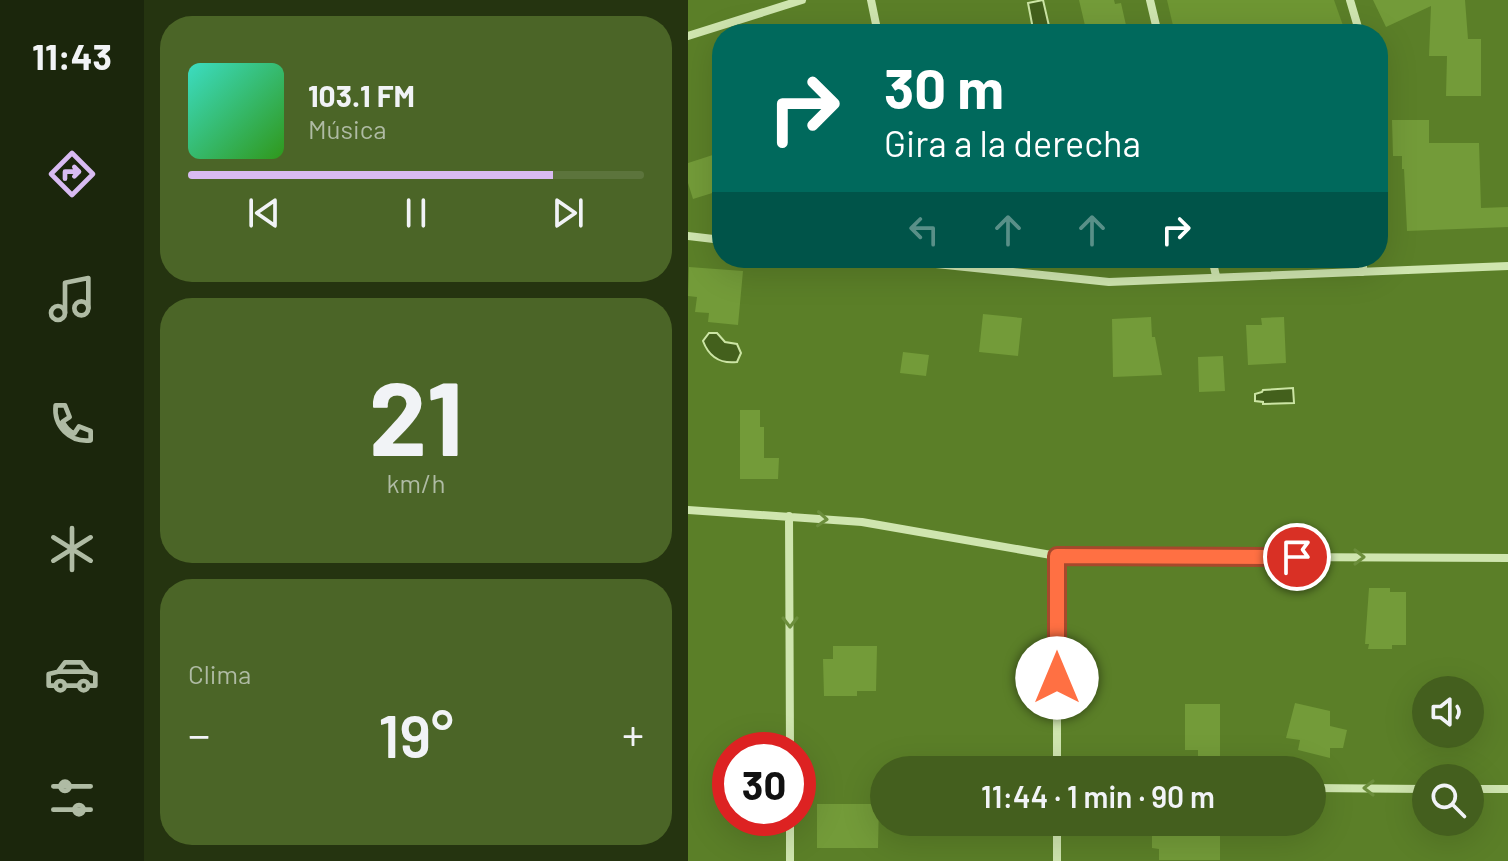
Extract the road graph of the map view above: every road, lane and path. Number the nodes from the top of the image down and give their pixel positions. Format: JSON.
{"nodes":[{"id":1,"x":802,"y":0,"type":"edge"},
{"id":2,"x":871,"y":0,"type":"edge"},
{"id":3,"x":1150,"y":0,"type":"edge"},
{"id":4,"x":1350,"y":0,"type":"edge"},
{"id":5,"x":726,"y":24,"type":"edge"},
{"id":6,"x":876,"y":24,"type":"edge"},
{"id":7,"x":1156,"y":24,"type":"edge"},
{"id":8,"x":1357,"y":24,"type":"edge"},
{"id":9,"x":712,"y":28,"type":"edge"},
{"id":10,"x":688,"y":36,"type":"edge"},
{"id":11,"x":688,"y":236,"type":"edge"},
{"id":12,"x":712,"y":239,"type":"edge"},
{"id":13,"x":1508,"y":266,"type":"edge"},
{"id":14,"x":985,"y":268,"type":"edge"},
{"id":15,"x":1214,"y":268,"type":"edge"},
{"id":16,"x":1363,"y":268,"type":"edge"},
{"id":17,"x":1363,"y":272,"type":"junction"},
{"id":18,"x":1216,"y":276,"type":"junction"},
{"id":19,"x":688,"y":510,"type":"edge"},
{"id":20,"x":789,"y":516,"type":"junction"},
{"id":21,"x":1057,"y":556,"type":"junction"},
{"id":22,"x":1508,"y":558,"type":"edge"},
{"id":23,"x":790,"y":732,"type":"edge"},
{"id":24,"x":1057,"y":756,"type":"edge"},
{"id":25,"x":1326,"y":788,"type":"edge"},
{"id":26,"x":1412,"y":789,"type":"edge"},
{"id":27,"x":1484,"y":789,"type":"edge"},
{"id":28,"x":1508,"y":789,"type":"edge"},
{"id":29,"x":790,"y":836,"type":"edge"},
{"id":30,"x":1057,"y":836,"type":"edge"},
{"id":31,"x":790,"y":861,"type":"edge"},
{"id":32,"x":1057,"y":861,"type":"edge"}],
"edges":[{"from":1,"to":5,"type":"street"},
{"from":2,"to":6,"type":"street"},
{"from":3,"to":7,"type":"street"},
{"from":4,"to":8,"type":"street"},
{"from":9,"to":10,"type":"street"},
{"from":11,"to":12,"type":"street"},
{"from":13,"to":17,"type":"street"},
{"from":14,"to":18,"type":"street"},
{"from":15,"to":18,"type":"street"},
{"from":16,"to":17,"type":"street"},
{"from":17,"to":18,"type":"street"},
{"from":19,"to":20,"type":"street"},
{"from":20,"to":21,"type":"street","one_way":true},
{"from":20,"to":23,"type":"street","one_way":true},
{"from":21,"to":22,"type":"street","one_way":true},
{"from":21,"to":24,"type":"street"},
{"from":26,"to":25,"type":"street","one_way":true},
{"from":27,"to":28,"type":"street"},
{"from":29,"to":31,"type":"street"},
{"from":30,"to":32,"type":"street"}]}
